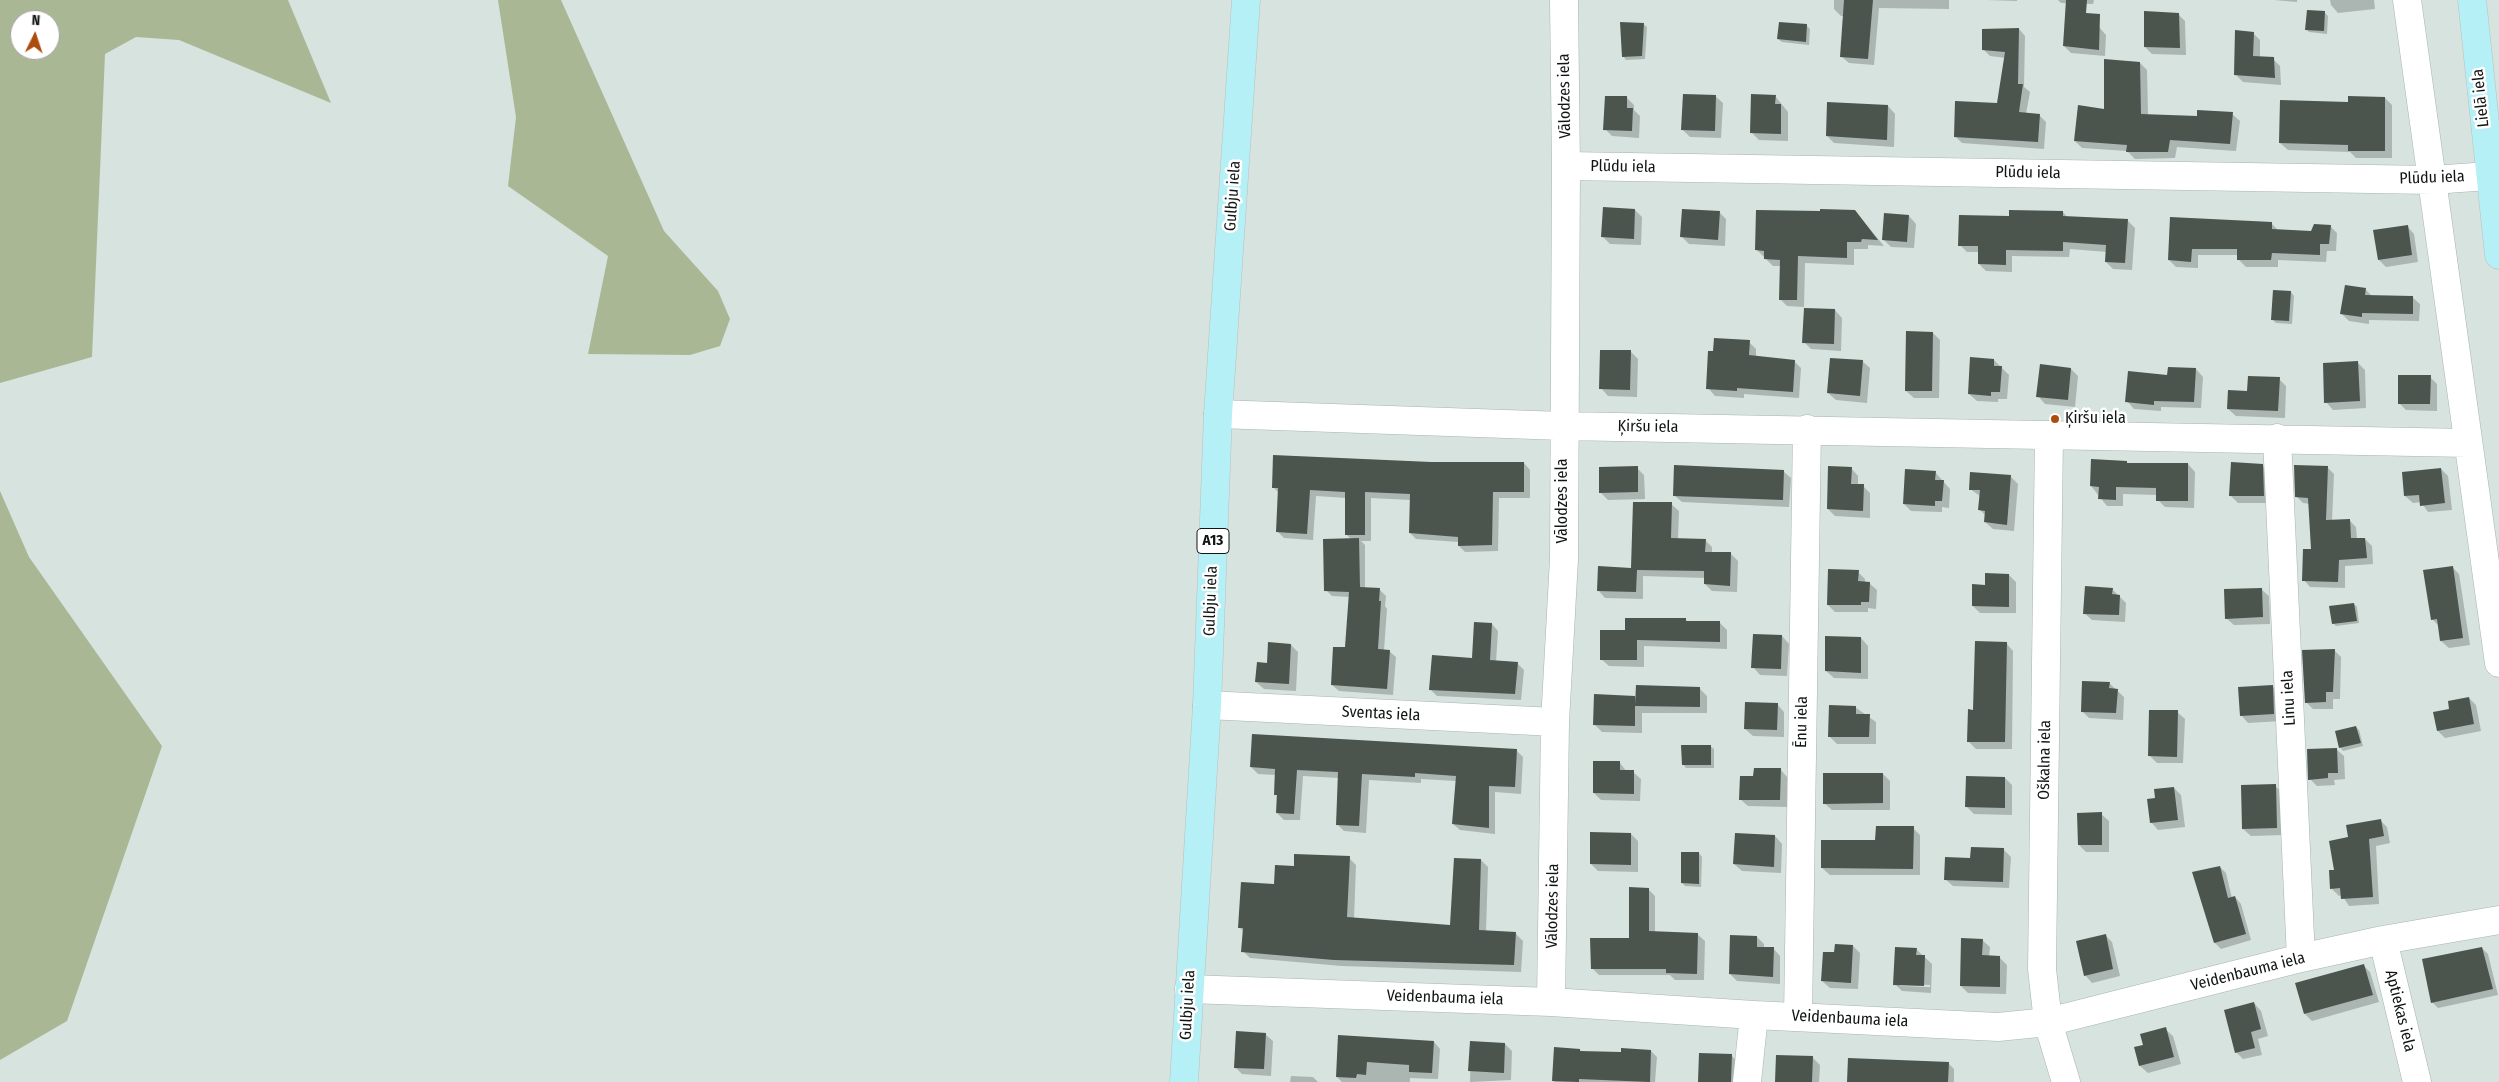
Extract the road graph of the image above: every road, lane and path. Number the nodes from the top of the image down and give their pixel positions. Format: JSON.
{"nodes":[{"id":1,"x":1246,"y":0,"type":"edge"},
{"id":2,"x":1564,"y":0,"type":"edge"},
{"id":3,"x":2408,"y":0,"type":"edge"},
{"id":4,"x":2472,"y":0,"type":"edge"},
{"id":5,"x":1566,"y":166,"type":"junction"},
{"id":6,"x":2489,"y":176,"type":"junction"},
{"id":7,"x":2432,"y":180,"type":"junction"},
{"id":8,"x":2499,"y":255,"type":"edge"},
{"id":9,"x":1218,"y":414,"type":"junction"},
{"id":10,"x":1563,"y":426,"type":"junction"},
{"id":11,"x":1807,"y":429,"type":"junction"},
{"id":12,"x":2049,"y":434,"type":"junction"},
{"id":13,"x":2277,"y":438,"type":"junction"},
{"id":14,"x":2468,"y":443,"type":"junction"},
{"id":15,"x":2499,"y":664,"type":"edge"},
{"id":16,"x":1206,"y":705,"type":"junction"},
{"id":17,"x":1555,"y":722,"type":"junction"},
{"id":18,"x":2499,"y":920,"type":"edge"},
{"id":19,"x":2383,"y":940,"type":"junction"},
{"id":20,"x":2301,"y":958,"type":"junction"},
{"id":21,"x":1190,"y":989,"type":"junction"},
{"id":22,"x":1551,"y":1002,"type":"junction"},
{"id":23,"x":1754,"y":1015,"type":"junction"},
{"id":24,"x":1798,"y":1016,"type":"junction"},
{"id":25,"x":2048,"y":1022,"type":"junction"},
{"id":26,"x":1184,"y":1082,"type":"edge"},
{"id":27,"x":1747,"y":1082,"type":"edge"},
{"id":28,"x":2066,"y":1082,"type":"edge"},
{"id":29,"x":2417,"y":1082,"type":"edge"}],
"edges":[{"from":1,"to":9,"type":"main road","name":"Gulbju iela","number":"A13"},
{"from":2,"to":5,"type":"street","name":"Vālodzes iela"},
{"from":3,"to":7,"type":"street"},
{"from":4,"to":6,"type":"main road","name":"Lielā iela"},
{"from":5,"to":7,"type":"street","name":"Plūdu iela"},
{"from":5,"to":10,"type":"street","name":"Vālodzes iela"},
{"from":6,"to":7,"type":"street","name":"Plūdu iela"},
{"from":6,"to":8,"type":"main road","name":"Lielā iela"},
{"from":7,"to":14,"type":"street"},
{"from":9,"to":10,"type":"street","name":"Ķiršu iela"},
{"from":9,"to":16,"type":"main road","name":"Gulbju iela","number":"A13"},
{"from":10,"to":11,"type":"street","name":"Ķiršu iela"},
{"from":10,"to":17,"type":"street","name":"Vālodzes iela"},
{"from":11,"to":12,"type":"street","name":"Ķiršu iela"},
{"from":11,"to":24,"type":"street","name":"Ēnu iela"},
{"from":12,"to":13,"type":"street","name":"Ķiršu iela"},
{"from":12,"to":25,"type":"street","name":"Oškalna iela"},
{"from":13,"to":14,"type":"street","name":"Ķiršu iela"},
{"from":13,"to":20,"type":"street","name":"Linu iela"},
{"from":14,"to":15,"type":"street"},
{"from":16,"to":17,"type":"street","name":"Sventas iela"},
{"from":16,"to":21,"type":"main road","name":"Gulbju iela","number":"A13"},
{"from":17,"to":22,"type":"street","name":"Vālodzes iela"},
{"from":18,"to":19,"type":"street","name":"Veidenbauma iela"},
{"from":19,"to":20,"type":"street","name":"Veidenbauma iela"},
{"from":19,"to":29,"type":"street","name":"Aptiekas iela"},
{"from":20,"to":25,"type":"street","name":"Veidenbauma iela"},
{"from":21,"to":22,"type":"street","name":"Veidenbauma iela"},
{"from":21,"to":26,"type":"main road","name":"Gulbju iela","number":"A13"},
{"from":22,"to":23,"type":"street","name":"Veidenbauma iela"},
{"from":23,"to":24,"type":"street","name":"Veidenbauma iela"},
{"from":23,"to":27,"type":"street"},
{"from":24,"to":25,"type":"street","name":"Veidenbauma iela"},
{"from":25,"to":28,"type":"street","name":"Oškalna iela"}]}
